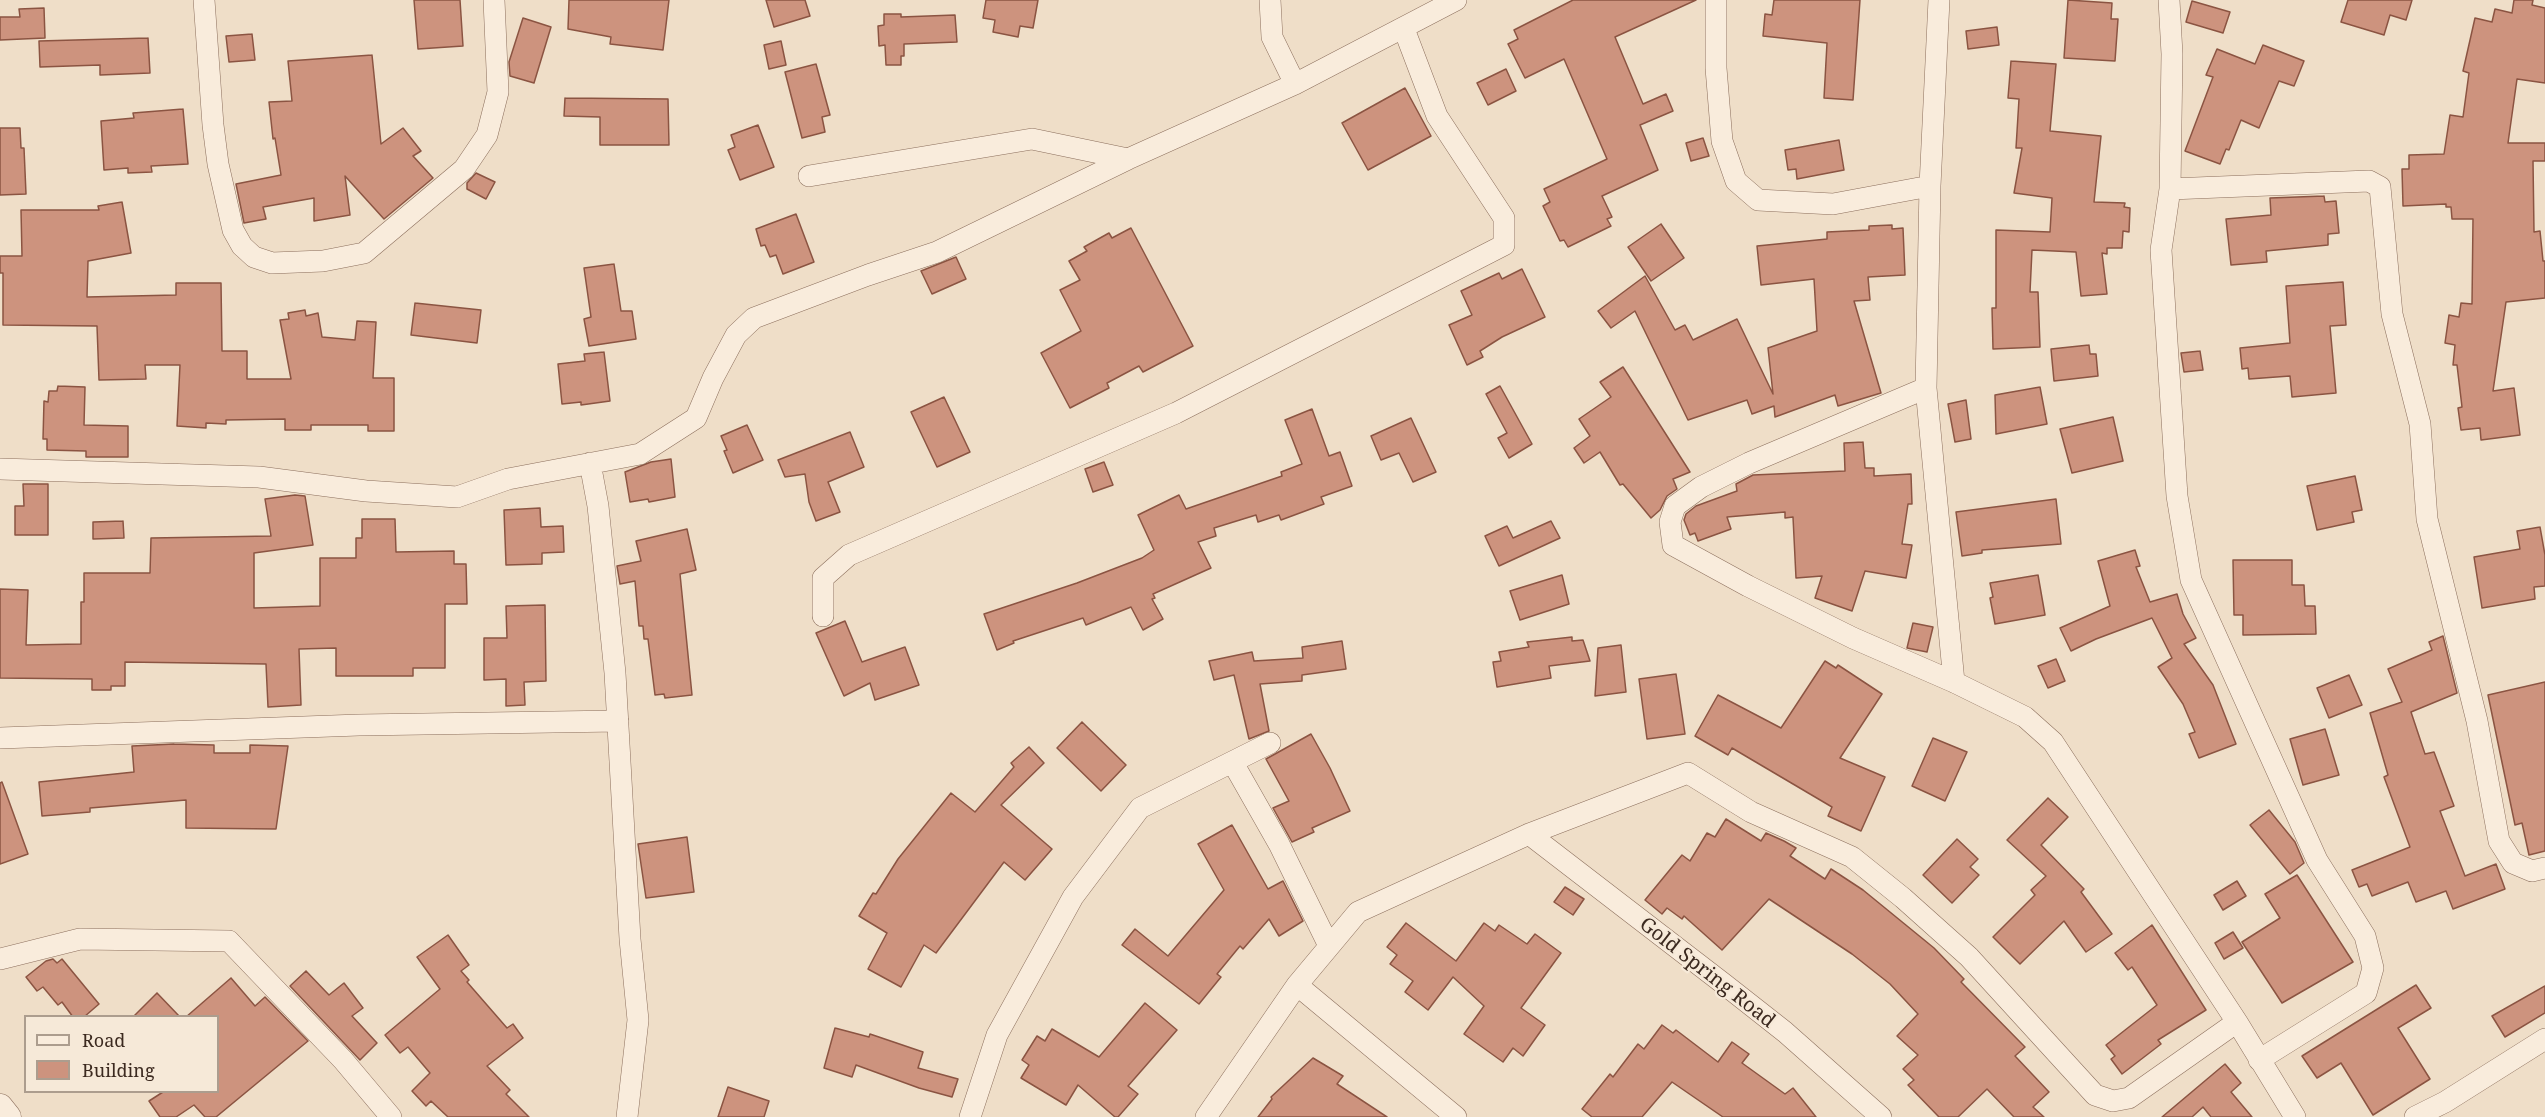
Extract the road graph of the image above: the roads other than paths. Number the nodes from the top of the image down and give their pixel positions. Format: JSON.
{"nodes":[{"id":1,"x":204,"y":0,"type":"edge"},
{"id":2,"x":494,"y":0,"type":"edge"},
{"id":3,"x":1270,"y":0,"type":"edge"},
{"id":4,"x":1456,"y":0,"type":"edge"},
{"id":5,"x":1716,"y":0,"type":"edge"},
{"id":6,"x":1939,"y":0,"type":"edge"},
{"id":7,"x":2169,"y":0,"type":"edge"},
{"id":8,"x":1404,"y":29,"type":"junction"},
{"id":9,"x":1295,"y":84,"type":"junction"},
{"id":10,"x":1128,"y":159,"type":"junction"},
{"id":11,"x":809,"y":176,"type":"dead end"},
{"id":12,"x":1930,"y":186,"type":"junction"},
{"id":13,"x":2170,"y":189,"type":"junction"},
{"id":14,"x":1926,"y":388,"type":"junction"},
{"id":15,"x":590,"y":463,"type":"junction"},
{"id":16,"x":0,"y":469,"type":"edge"},
{"id":17,"x":823,"y":616,"type":"dead end"},
{"id":18,"x":1954,"y":682,"type":"junction"},
{"id":19,"x":618,"y":721,"type":"junction"},
{"id":20,"x":0,"y":738,"type":"edge"},
{"id":21,"x":1270,"y":743,"type":"dead end"},
{"id":22,"x":1233,"y":763,"type":"junction"},
{"id":23,"x":1529,"y":834,"type":"junction"},
{"id":24,"x":2545,"y":868,"type":"edge"},
{"id":25,"x":1329,"y":946,"type":"junction"},
{"id":26,"x":0,"y":958,"type":"edge"},
{"id":27,"x":1297,"y":986,"type":"junction"},
{"id":28,"x":2237,"y":1022,"type":"junction"},
{"id":29,"x":2545,"y":1039,"type":"edge"},
{"id":30,"x":2259,"y":1060,"type":"junction"},
{"id":31,"x":0,"y":1107,"type":"edge"},
{"id":32,"x":8,"y":1117,"type":"edge"},
{"id":33,"x":391,"y":1117,"type":"edge"},
{"id":34,"x":627,"y":1117,"type":"edge"},
{"id":35,"x":970,"y":1117,"type":"edge"},
{"id":36,"x":1206,"y":1117,"type":"edge"},
{"id":37,"x":1456,"y":1117,"type":"edge"},
{"id":38,"x":1881,"y":1117,"type":"edge"},
{"id":39,"x":2295,"y":1117,"type":"edge"},
{"id":40,"x":2415,"y":1117,"type":"edge"}],
"edges":[{"from":1,"to":2,"type":"street"},
{"from":3,"to":9,"type":"street"},
{"from":4,"to":8,"type":"street"},
{"from":5,"to":12,"type":"street"},
{"from":6,"to":12,"type":"street"},
{"from":7,"to":13,"type":"street"},
{"from":8,"to":9,"type":"street"},
{"from":8,"to":17,"type":"street"},
{"from":9,"to":10,"type":"street"},
{"from":10,"to":11,"type":"street"},
{"from":10,"to":15,"type":"street"},
{"from":12,"to":14,"type":"street"},
{"from":13,"to":24,"type":"street"},
{"from":13,"to":30,"type":"street"},
{"from":14,"to":18,"type":"street"},
{"from":14,"to":18,"type":"street"},
{"from":15,"to":16,"type":"street"},
{"from":15,"to":19,"type":"street"},
{"from":18,"to":28,"type":"street"},
{"from":19,"to":20,"type":"street"},
{"from":19,"to":34,"type":"street"},
{"from":21,"to":22,"type":"street"},
{"from":22,"to":25,"type":"street"},
{"from":22,"to":35,"type":"street"},
{"from":23,"to":25,"type":"street"},
{"from":23,"to":28,"type":"street"},
{"from":23,"to":38,"type":"street","name":"Gold Spring Road"},
{"from":25,"to":27,"type":"street"},
{"from":26,"to":33,"type":"street"},
{"from":27,"to":36,"type":"street"},
{"from":27,"to":37,"type":"street"},
{"from":28,"to":30,"type":"street"},
{"from":29,"to":40,"type":"street"},
{"from":30,"to":39,"type":"street"},
{"from":31,"to":32,"type":"street"}]}
